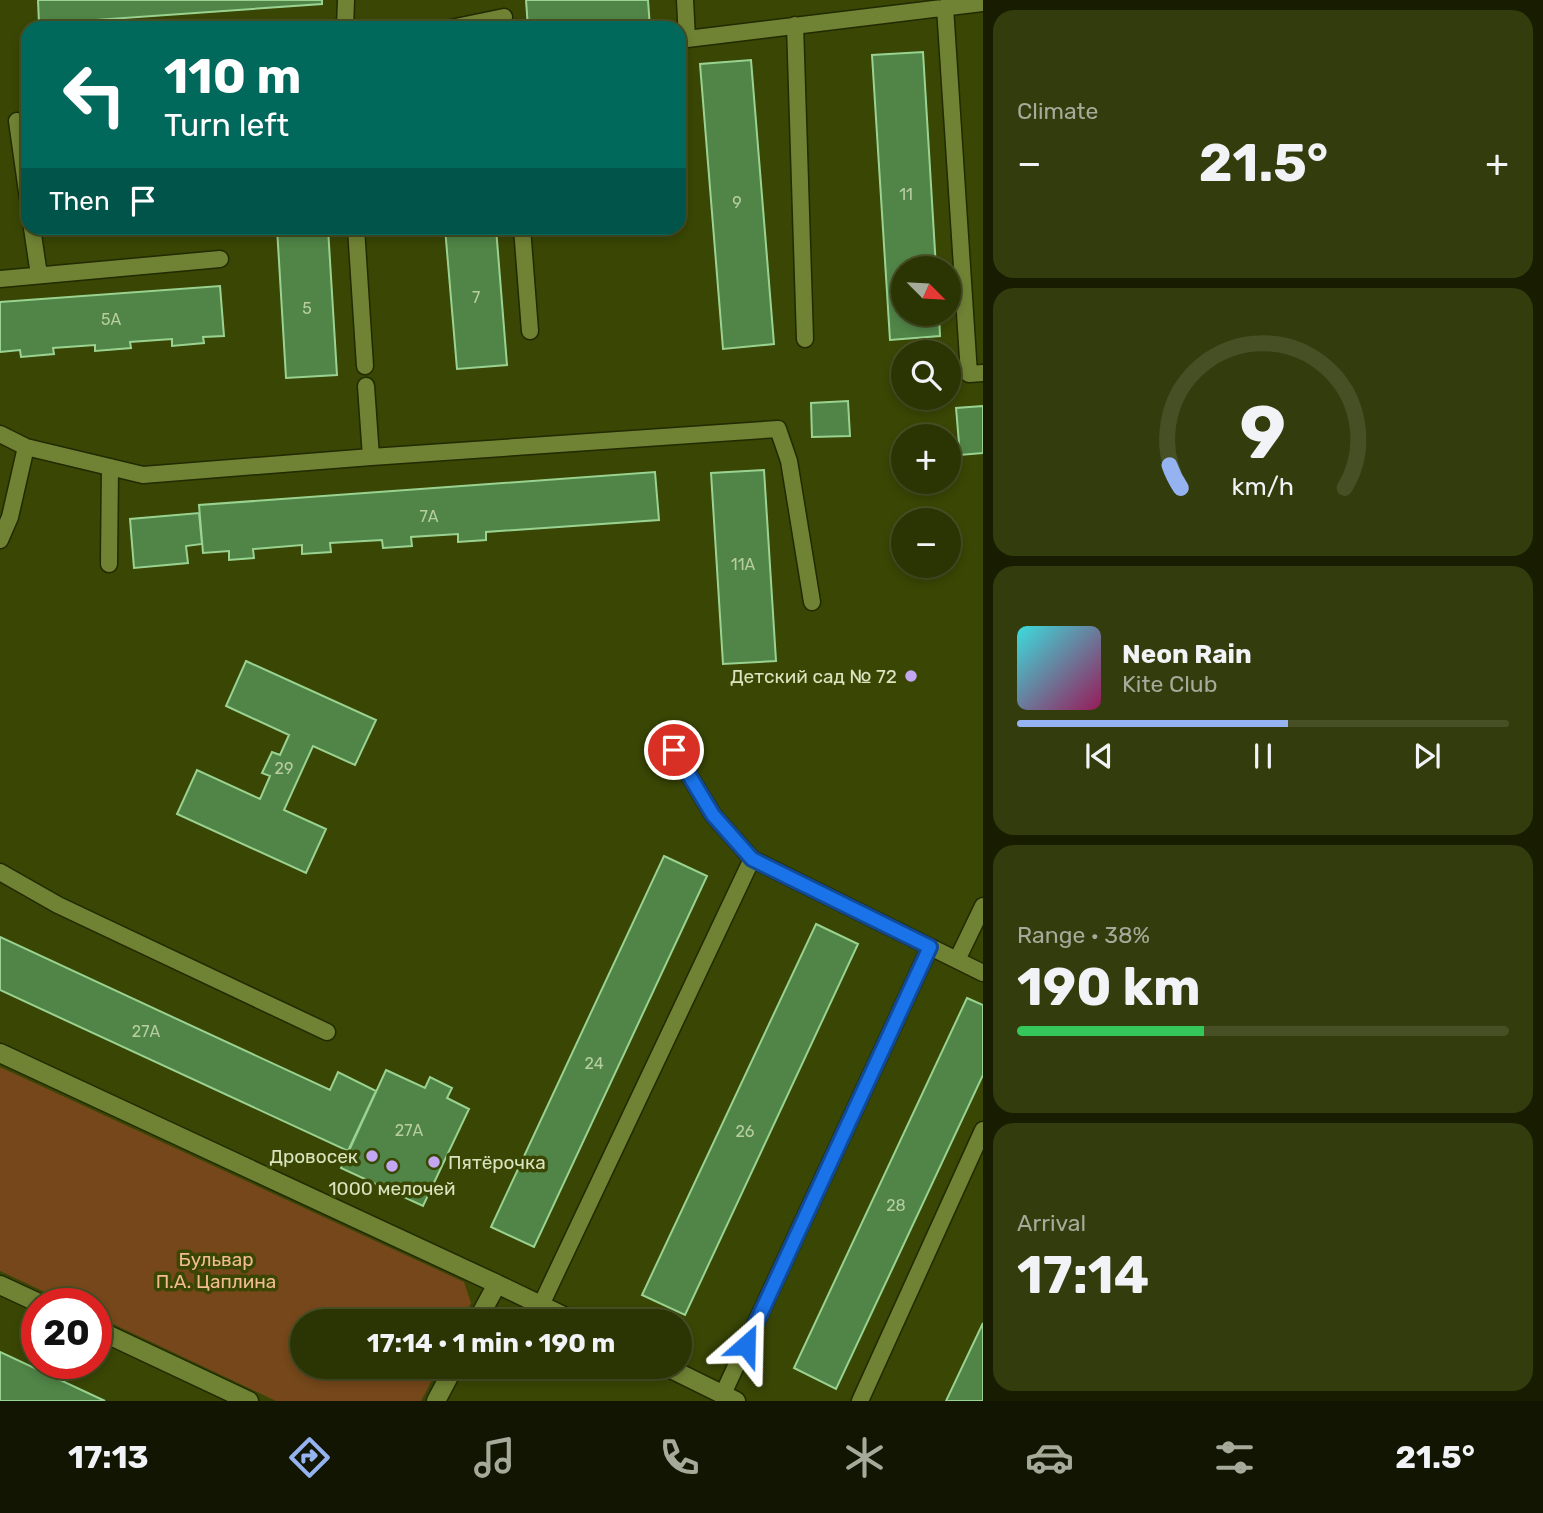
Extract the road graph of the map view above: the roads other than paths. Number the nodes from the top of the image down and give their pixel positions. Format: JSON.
{"nodes":[{"id":1,"x":346,"y":0,"type":"edge"},
{"id":2,"x":503,"y":0,"type":"edge"},
{"id":3,"x":685,"y":0,"type":"edge"},
{"id":4,"x":983,"y":3,"type":"edge"},
{"id":5,"x":945,"y":7,"type":"junction"},
{"id":6,"x":345,"y":21,"type":"edge"},
{"id":7,"x":505,"y":21,"type":"edge"},
{"id":8,"x":795,"y":25,"type":"junction"},
{"id":9,"x":17,"y":121,"type":"dead end"},
{"id":10,"x":21,"y":149,"type":"edge"},
{"id":11,"x":33,"y":235,"type":"edge"},
{"id":12,"x":356,"y":235,"type":"edge"},
{"id":13,"x":523,"y":235,"type":"edge"},
{"id":14,"x":220,"y":259,"type":"dead end"},
{"id":15,"x":39,"y":275,"type":"junction"},
{"id":16,"x":0,"y":279,"type":"edge"},
{"id":17,"x":530,"y":331,"type":"dead end"},
{"id":18,"x":805,"y":339,"type":"dead end"},
{"id":19,"x":365,"y":366,"type":"dead end"},
{"id":20,"x":983,"y":373,"type":"edge"},
{"id":21,"x":366,"y":386,"type":"dead end"},
{"id":22,"x":0,"y":434,"type":"edge"},
{"id":23,"x":26,"y":447,"type":"junction"},
{"id":24,"x":371,"y":457,"type":"junction"},
{"id":25,"x":110,"y":467,"type":"junction"},
{"id":26,"x":0,"y":540,"type":"edge"},
{"id":27,"x":109,"y":564,"type":"dead end"},
{"id":28,"x":812,"y":602,"type":"dead end"},
{"id":29,"x":674,"y":750,"type":"dead end"},
{"id":30,"x":752,"y":859,"type":"junction"},
{"id":31,"x":0,"y":872,"type":"edge"},
{"id":32,"x":983,"y":906,"type":"edge"},
{"id":33,"x":930,"y":947,"type":"junction"},
{"id":34,"x":957,"y":960,"type":"junction"},
{"id":35,"x":983,"y":973,"type":"edge"},
{"id":36,"x":327,"y":1032,"type":"dead end"},
{"id":37,"x":0,"y":1053,"type":"edge"},
{"id":38,"x":983,"y":1130,"type":"edge"},
{"id":39,"x":0,"y":1284,"type":"edge"},
{"id":40,"x":497,"y":1284,"type":"junction"},
{"id":41,"x":21,"y":1294,"type":"edge"},
{"id":42,"x":541,"y":1305,"type":"junction"},
{"id":43,"x":483,"y":1309,"type":"edge"},
{"id":44,"x":549,"y":1309,"type":"edge"},
{"id":45,"x":112,"y":1337,"type":"edge"},
{"id":46,"x":448,"y":1379,"type":"edge"},
{"id":47,"x":691,"y":1379,"type":"edge"},
{"id":48,"x":730,"y":1398,"type":"edge"},
{"id":49,"x":249,"y":1401,"type":"edge"},
{"id":50,"x":436,"y":1401,"type":"edge"},
{"id":51,"x":860,"y":1401,"type":"edge"}],
"edges":[{"from":1,"to":6,"type":"lane"},
{"from":2,"to":7,"type":"lane"},
{"from":3,"to":8,"type":"lane"},
{"from":4,"to":5,"type":"lane"},
{"from":5,"to":8,"type":"lane"},
{"from":5,"to":20,"type":"lane"},
{"from":8,"to":18,"type":"lane"},
{"from":9,"to":10,"type":"lane"},
{"from":11,"to":15,"type":"lane"},
{"from":12,"to":19,"type":"lane"},
{"from":13,"to":17,"type":"lane"},
{"from":14,"to":15,"type":"lane"},
{"from":15,"to":16,"type":"lane"},
{"from":21,"to":24,"type":"lane"},
{"from":22,"to":23,"type":"lane"},
{"from":23,"to":25,"type":"lane"},
{"from":23,"to":26,"type":"lane"},
{"from":24,"to":25,"type":"lane"},
{"from":24,"to":28,"type":"lane"},
{"from":25,"to":27,"type":"lane"},
{"from":29,"to":30,"type":"lane"},
{"from":30,"to":33,"type":"lane"},
{"from":30,"to":42,"type":"lane"},
{"from":31,"to":36,"type":"lane"},
{"from":32,"to":34,"type":"lane"},
{"from":33,"to":34,"type":"lane"},
{"from":33,"to":48,"type":"lane"},
{"from":34,"to":35,"type":"lane"},
{"from":37,"to":40,"type":"street"},
{"from":38,"to":51,"type":"lane"},
{"from":39,"to":41,"type":"street"},
{"from":40,"to":42,"type":"street"},
{"from":40,"to":43,"type":"street"},
{"from":42,"to":44,"type":"street"},
{"from":45,"to":49,"type":"street"},
{"from":46,"to":50,"type":"street"},
{"from":47,"to":48,"type":"street"}]}
